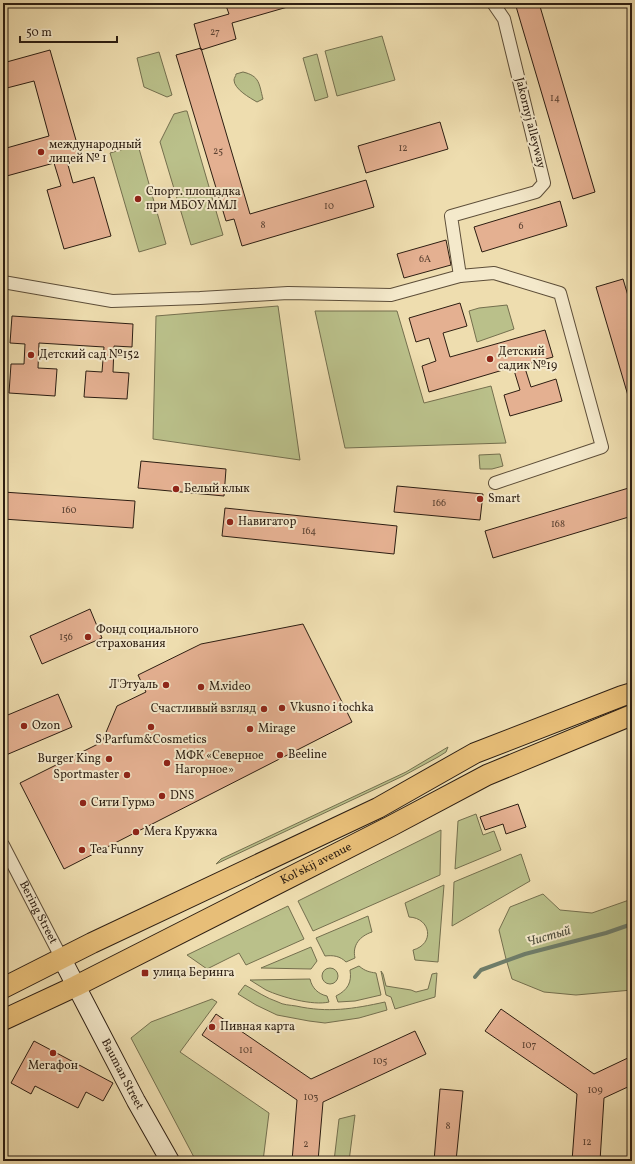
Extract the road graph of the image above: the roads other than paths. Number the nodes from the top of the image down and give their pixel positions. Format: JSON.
{"nodes":[{"id":1,"x":493,"y":3,"type":"edge"},
{"id":2,"x":460,"y":276,"type":"junction"},
{"id":3,"x":3,"y":282,"type":"edge"},
{"id":4,"x":495,"y":483,"type":"dead end"},
{"id":5,"x":630,"y":705,"type":"edge"},
{"id":6,"x":3,"y":845,"type":"edge"},
{"id":7,"x":62,"y":958,"type":"junction"},
{"id":8,"x":76,"y":986,"type":"junction"},
{"id":9,"x":3,"y":988,"type":"edge"},
{"id":10,"x":3,"y":1020,"type":"edge"},
{"id":11,"x":170,"y":1161,"type":"edge"}],
"edges":[{"from":1,"to":2,"type":"street","name":"Jakornyj alleyway"},
{"from":2,"to":3,"type":"street"},
{"from":2,"to":4,"type":"street"},
{"from":5,"to":7,"type":"main road","name":"Kol'skij avenue"},
{"from":5,"to":8,"type":"main road","name":"Kol'skij avenue"},
{"from":6,"to":7,"type":"street","name":"Bering Street"},
{"from":7,"to":8,"type":"street","name":"Bauman Street"},
{"from":7,"to":9,"type":"main road","name":"Kol'skij avenue"},
{"from":8,"to":10,"type":"main road","name":"Kol'skij avenue"},
{"from":8,"to":11,"type":"street","name":"Bauman Street"}]}
